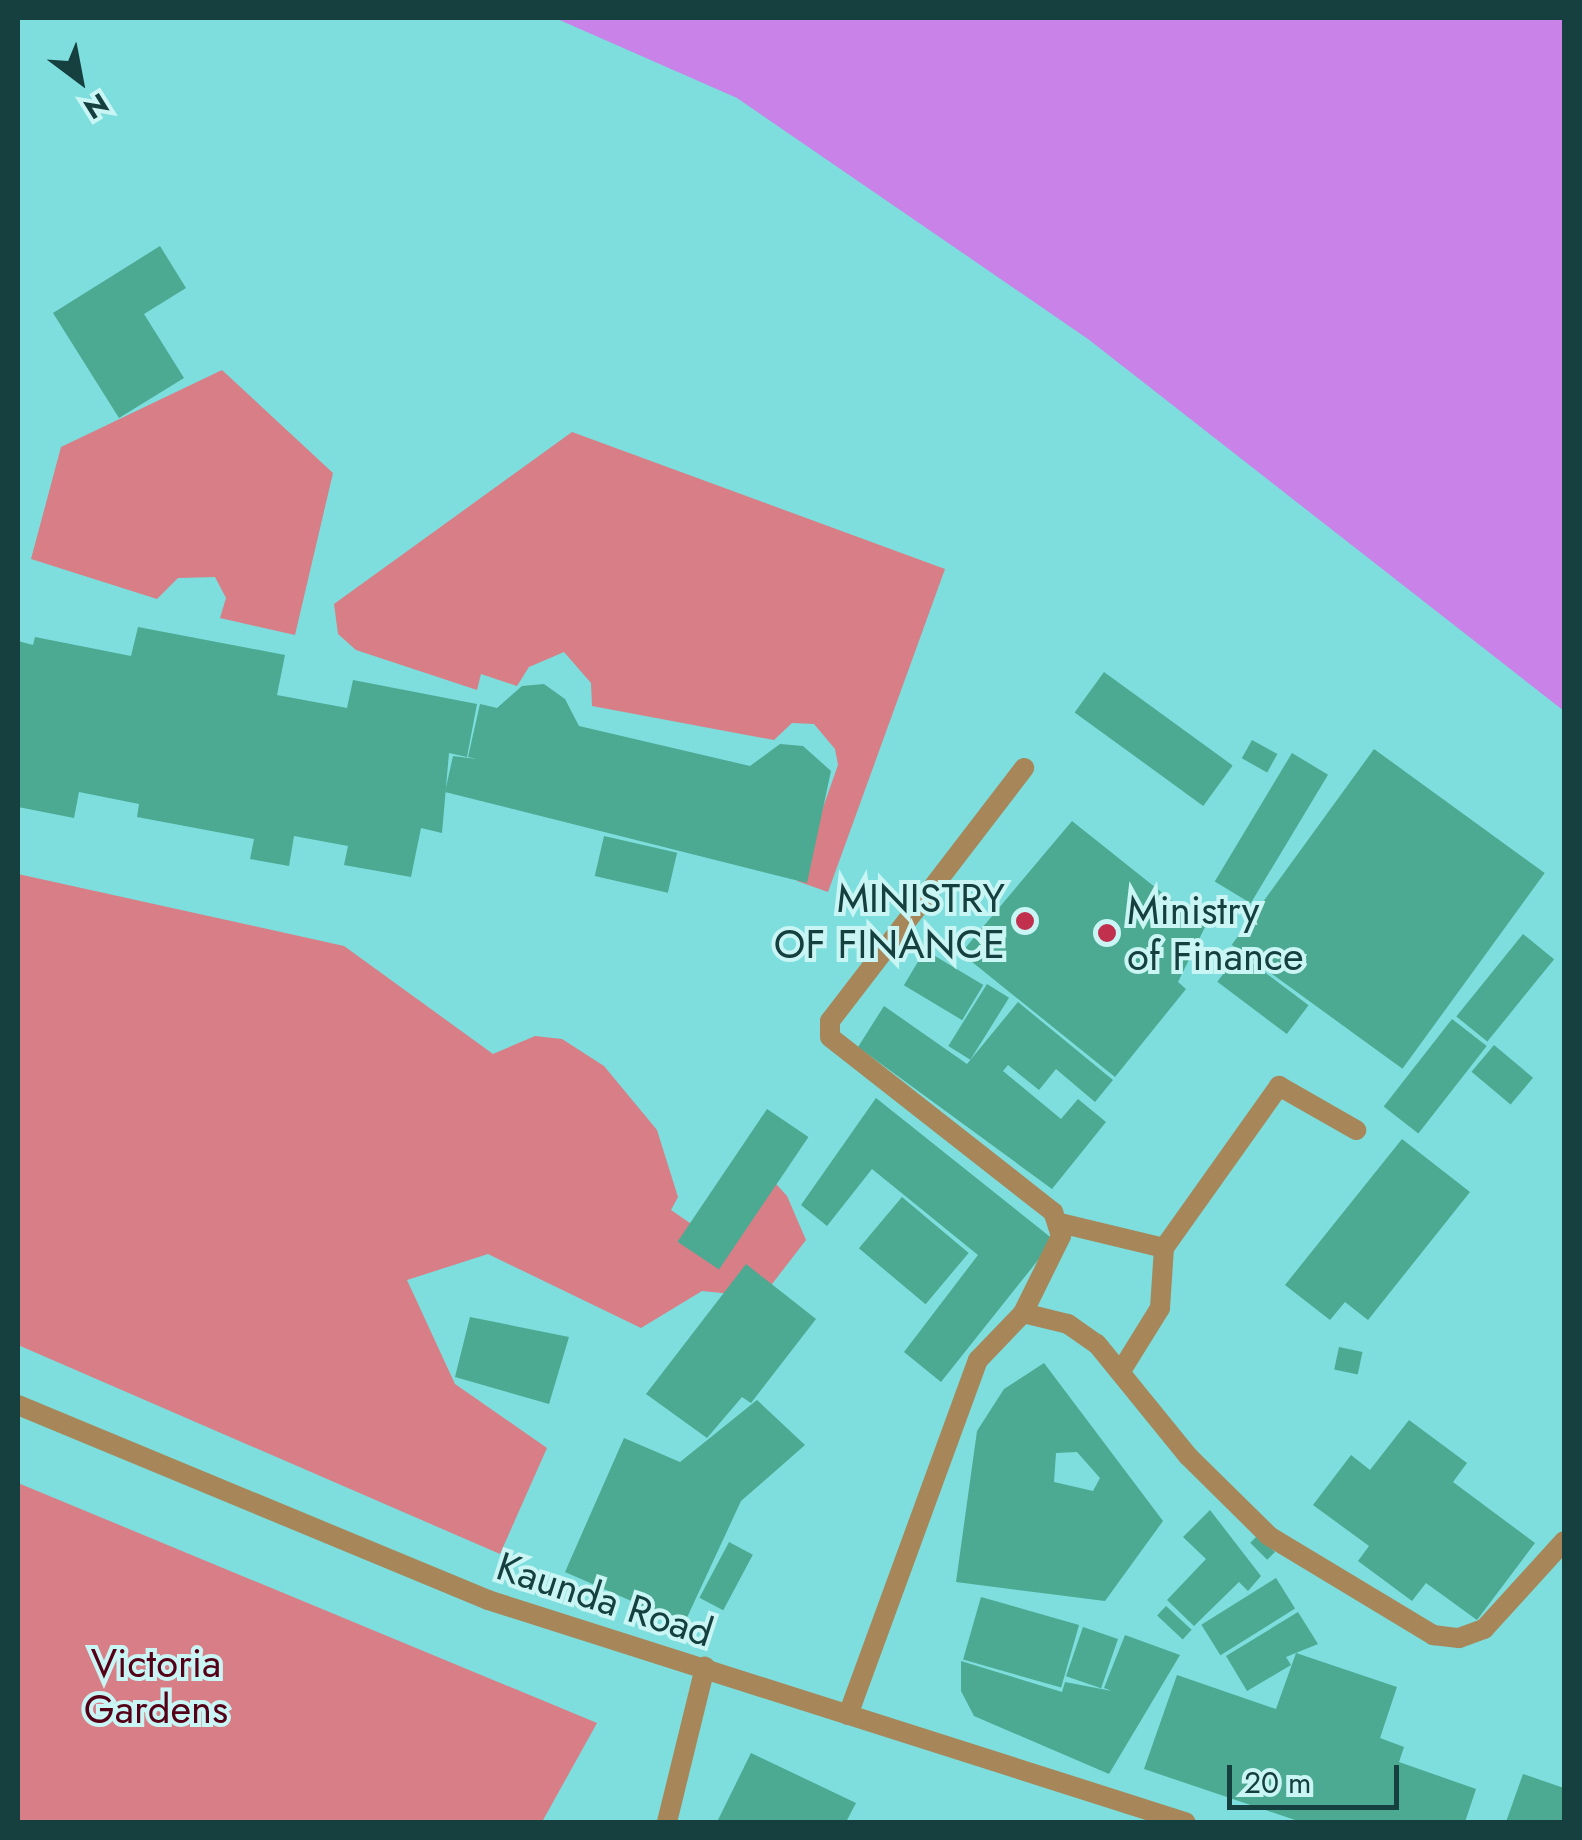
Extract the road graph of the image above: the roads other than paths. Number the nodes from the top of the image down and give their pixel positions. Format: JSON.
{"nodes":[{"id":1,"x":1024,"y":768,"type":"dead end"},
{"id":2,"x":1356,"y":1130,"type":"dead end"},
{"id":3,"x":1060,"y":1223,"type":"junction"},
{"id":4,"x":1164,"y":1248,"type":"junction"},
{"id":5,"x":1023,"y":1313,"type":"junction"},
{"id":6,"x":1121,"y":1371,"type":"junction"},
{"id":7,"x":18,"y":1404,"type":"edge"},
{"id":8,"x":1564,"y":1541,"type":"edge"},
{"id":9,"x":705,"y":1667,"type":"junction"},
{"id":10,"x":848,"y":1715,"type":"junction"},
{"id":11,"x":667,"y":1822,"type":"edge"},
{"id":12,"x":1185,"y":1822,"type":"edge"}],
"edges":[{"from":1,"to":3,"type":"street"},
{"from":2,"to":4,"type":"street"},
{"from":3,"to":4,"type":"street"},
{"from":3,"to":5,"type":"street"},
{"from":4,"to":6,"type":"street"},
{"from":5,"to":6,"type":"street"},
{"from":5,"to":10,"type":"street"},
{"from":6,"to":8,"type":"street"},
{"from":7,"to":9,"type":"street","name":"Kaunda Road"},
{"from":9,"to":10,"type":"street","name":"Kaunda Road"},
{"from":9,"to":11,"type":"street"},
{"from":10,"to":12,"type":"street","name":"Kaunda Road"}]}
